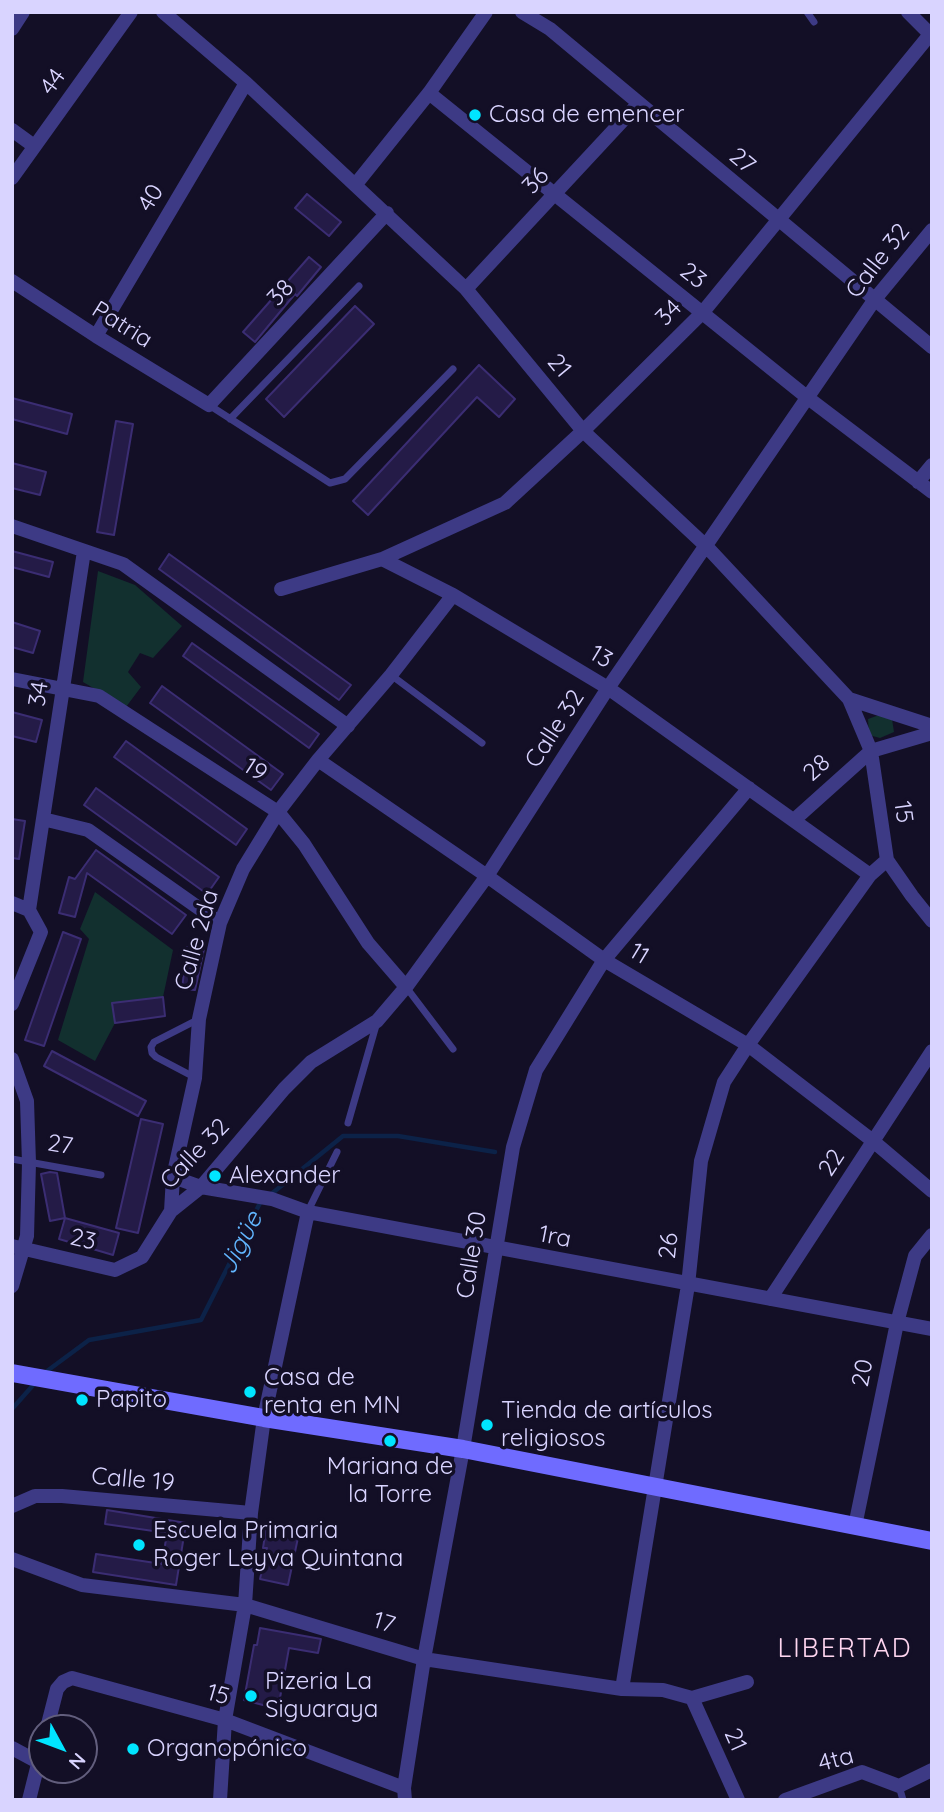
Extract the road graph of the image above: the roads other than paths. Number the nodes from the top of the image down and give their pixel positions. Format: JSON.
{"nodes":[{"id":1,"x":23,"y":12,"type":"edge"},
{"id":2,"x":131,"y":12,"type":"edge"},
{"id":3,"x":163,"y":12,"type":"edge"},
{"id":4,"x":485,"y":12,"type":"edge"},
{"id":5,"x":522,"y":12,"type":"edge"},
{"id":6,"x":807,"y":12,"type":"edge"},
{"id":7,"x":908,"y":12,"type":"edge"},
{"id":8,"x":814,"y":22,"type":"dead end"},
{"id":9,"x":12,"y":29,"type":"edge"},
{"id":10,"x":931,"y":34,"type":"edge"},
{"id":11,"x":246,"y":83,"type":"junction"},
{"id":12,"x":429,"y":93,"type":"junction"},
{"id":13,"x":639,"y":103,"type":"junction"},
{"id":14,"x":12,"y":131,"type":"edge"},
{"id":15,"x":34,"y":146,"type":"junction"},
{"id":16,"x":12,"y":178,"type":"edge"},
{"id":17,"x":356,"y":184,"type":"junction"},
{"id":18,"x":554,"y":195,"type":"junction"},
{"id":19,"x":387,"y":213,"type":"junction"},
{"id":20,"x":778,"y":222,"type":"junction"},
{"id":21,"x":932,"y":230,"type":"edge"},
{"id":22,"x":12,"y":281,"type":"edge"},
{"id":23,"x":359,"y":286,"type":"dead end"},
{"id":24,"x":466,"y":289,"type":"junction"},
{"id":25,"x":876,"y":299,"type":"junction"},
{"id":26,"x":703,"y":312,"type":"junction"},
{"id":27,"x":96,"y":336,"type":"junction"},
{"id":28,"x":932,"y":347,"type":"edge"},
{"id":29,"x":453,"y":369,"type":"dead end"},
{"id":30,"x":808,"y":398,"type":"junction"},
{"id":31,"x":209,"y":405,"type":"junction"},
{"id":32,"x":230,"y":419,"type":"junction"},
{"id":33,"x":583,"y":431,"type":"junction"},
{"id":34,"x":932,"y":465,"type":"edge"},
{"id":35,"x":918,"y":482,"type":"junction"},
{"id":36,"x":932,"y":492,"type":"edge"},
{"id":37,"x":12,"y":526,"type":"edge"},
{"id":38,"x":707,"y":547,"type":"junction"},
{"id":39,"x":84,"y":551,"type":"junction"},
{"id":40,"x":382,"y":559,"type":"junction"},
{"id":41,"x":281,"y":589,"type":"dead end"},
{"id":42,"x":453,"y":595,"type":"junction"},
{"id":43,"x":391,"y":675,"type":"junction"},
{"id":44,"x":12,"y":680,"type":"edge"},
{"id":45,"x":608,"y":688,"type":"junction"},
{"id":46,"x":62,"y":691,"type":"junction"},
{"id":47,"x":849,"y":699,"type":"junction"},
{"id":48,"x":348,"y":726,"type":"junction"},
{"id":49,"x":932,"y":726,"type":"edge"},
{"id":50,"x":932,"y":733,"type":"edge"},
{"id":51,"x":482,"y":743,"type":"dead end"},
{"id":52,"x":871,"y":751,"type":"junction"},
{"id":53,"x":318,"y":760,"type":"junction"},
{"id":54,"x":749,"y":788,"type":"junction"},
{"id":55,"x":278,"y":812,"type":"junction"},
{"id":56,"x":43,"y":820,"type":"junction"},
{"id":57,"x":794,"y":820,"type":"junction"},
{"id":58,"x":887,"y":860,"type":"junction"},
{"id":59,"x":870,"y":875,"type":"junction"},
{"id":60,"x":487,"y":876,"type":"junction"},
{"id":61,"x":12,"y":904,"type":"edge"},
{"id":62,"x":29,"y":910,"type":"junction"},
{"id":63,"x":932,"y":920,"type":"edge"},
{"id":64,"x":220,"y":923,"type":"junction"},
{"id":65,"x":604,"y":960,"type":"junction"},
{"id":66,"x":406,"y":987,"type":"junction"},
{"id":67,"x":12,"y":1004,"type":"edge"},
{"id":68,"x":199,"y":1019,"type":"junction"},
{"id":69,"x":377,"y":1021,"type":"junction"},
{"id":70,"x":748,"y":1045,"type":"junction"},
{"id":71,"x":453,"y":1049,"type":"dead end"},
{"id":72,"x":932,"y":1051,"type":"edge"},
{"id":73,"x":12,"y":1059,"type":"edge"},
{"id":74,"x":195,"y":1078,"type":"junction"},
{"id":75,"x":348,"y":1123,"type":"dead end"},
{"id":76,"x":873,"y":1141,"type":"junction"},
{"id":77,"x":337,"y":1152,"type":"dead end"},
{"id":78,"x":12,"y":1160,"type":"edge"},
{"id":79,"x":29,"y":1163,"type":"junction"},
{"id":80,"x":101,"y":1175,"type":"dead end"},
{"id":81,"x":173,"y":1177,"type":"junction"},
{"id":82,"x":201,"y":1187,"type":"junction"},
{"id":83,"x":932,"y":1191,"type":"edge"},
{"id":84,"x":171,"y":1211,"type":"junction"},
{"id":85,"x":308,"y":1212,"type":"junction"},
{"id":86,"x":932,"y":1235,"type":"edge"},
{"id":87,"x":18,"y":1248,"type":"edge"},
{"id":88,"x":496,"y":1249,"type":"junction"},
{"id":89,"x":142,"y":1257,"type":"joint"},
{"id":90,"x":688,"y":1285,"type":"junction"},
{"id":91,"x":12,"y":1286,"type":"edge"},
{"id":92,"x":770,"y":1299,"type":"junction"},
{"id":93,"x":897,"y":1323,"type":"junction"},
{"id":94,"x":932,"y":1328,"type":"edge"},
{"id":95,"x":18,"y":1373,"type":"edge"},
{"id":96,"x":264,"y":1418,"type":"junction"},
{"id":97,"x":463,"y":1449,"type":"junction"},
{"id":98,"x":654,"y":1488,"type":"junction"},
{"id":99,"x":12,"y":1506,"type":"edge"},
{"id":100,"x":251,"y":1513,"type":"junction"},
{"id":101,"x":855,"y":1527,"type":"junction"},
{"id":102,"x":932,"y":1541,"type":"edge"},
{"id":103,"x":12,"y":1559,"type":"edge"},
{"id":104,"x":245,"y":1605,"type":"junction"},
{"id":105,"x":424,"y":1659,"type":"junction"},
{"id":106,"x":747,"y":1682,"type":"dead end"},
{"id":107,"x":622,"y":1689,"type":"junction"},
{"id":108,"x":692,"y":1699,"type":"junction"},
{"id":109,"x":51,"y":1714,"type":"edge"},
{"id":110,"x":225,"y":1720,"type":"junction"},
{"id":111,"x":932,"y":1770,"type":"edge"},
{"id":112,"x":901,"y":1793,"type":"edge"},
{"id":113,"x":404,"y":1794,"type":"edge"},
{"id":114,"x":216,"y":1799,"type":"edge"},
{"id":115,"x":738,"y":1800,"type":"edge"},
{"id":116,"x":785,"y":1800,"type":"edge"}],
"edges":[{"from":1,"to":9,"type":"street"},
{"from":2,"to":15,"type":"street","name":"44"},
{"from":3,"to":11,"type":"street","name":"21"},
{"from":4,"to":12,"type":"street"},
{"from":5,"to":13,"type":"street","name":"27"},
{"from":6,"to":8,"type":"lane"},
{"from":7,"to":10,"type":"street"},
{"from":10,"to":20,"type":"street","name":"34"},
{"from":11,"to":17,"type":"street","name":"21"},
{"from":11,"to":27,"type":"street","name":"40"},
{"from":12,"to":17,"type":"street"},
{"from":12,"to":18,"type":"street","name":"23"},
{"from":13,"to":18,"type":"street","name":"36"},
{"from":13,"to":20,"type":"street","name":"27"},
{"from":14,"to":15,"type":"street"},
{"from":15,"to":16,"type":"street","name":"44"},
{"from":17,"to":19,"type":"street","name":"21"},
{"from":18,"to":24,"type":"street","name":"36"},
{"from":18,"to":26,"type":"street","name":"23"},
{"from":19,"to":24,"type":"street","name":"21"},
{"from":19,"to":31,"type":"street","name":"38"},
{"from":20,"to":25,"type":"street","name":"27"},
{"from":20,"to":26,"type":"street","name":"34"},
{"from":21,"to":25,"type":"street","name":"Calle 32"},
{"from":22,"to":27,"type":"street","name":"Patria"},
{"from":23,"to":32,"type":"lane"},
{"from":24,"to":33,"type":"street","name":"21"},
{"from":25,"to":28,"type":"street","name":"27"},
{"from":25,"to":30,"type":"street","name":"Calle 32"},
{"from":26,"to":30,"type":"street","name":"23"},
{"from":26,"to":33,"type":"street","name":"34"},
{"from":27,"to":31,"type":"street","name":"Patria"},
{"from":29,"to":32,"type":"lane"},
{"from":30,"to":35,"type":"street","name":"23"},
{"from":30,"to":38,"type":"street","name":"Calle 32"},
{"from":31,"to":32,"type":"lane"},
{"from":33,"to":38,"type":"street","name":"21"},
{"from":33,"to":40,"type":"street","name":"34"},
{"from":34,"to":35,"type":"street"},
{"from":35,"to":36,"type":"street","name":"23"},
{"from":37,"to":39,"type":"street"},
{"from":38,"to":45,"type":"street","name":"Calle 32"},
{"from":38,"to":47,"type":"street","name":"21"},
{"from":39,"to":46,"type":"street","name":"34"},
{"from":39,"to":48,"type":"street"},
{"from":40,"to":41,"type":"street"},
{"from":40,"to":42,"type":"street","name":"13"},
{"from":42,"to":43,"type":"street"},
{"from":42,"to":45,"type":"street","name":"13"},
{"from":43,"to":48,"type":"street","name":"Calle 2da"},
{"from":43,"to":51,"type":"lane"},
{"from":44,"to":46,"type":"street","name":"19"},
{"from":45,"to":54,"type":"street","name":"13"},
{"from":45,"to":60,"type":"street","name":"Calle 32"},
{"from":46,"to":55,"type":"street","name":"19"},
{"from":46,"to":56,"type":"street","name":"34"},
{"from":47,"to":49,"type":"street","name":"21"},
{"from":47,"to":52,"type":"street","name":"15"},
{"from":48,"to":53,"type":"street","name":"Calle 2da"},
{"from":50,"to":52,"type":"street"},
{"from":52,"to":57,"type":"street","name":"28"},
{"from":52,"to":58,"type":"street","name":"15"},
{"from":53,"to":55,"type":"street","name":"Calle 2da"},
{"from":53,"to":60,"type":"street","name":"11"},
{"from":54,"to":57,"type":"street","name":"13"},
{"from":54,"to":65,"type":"street","name":"Calle 30"},
{"from":55,"to":64,"type":"street","name":"Calle 2da"},
{"from":55,"to":66,"type":"street","name":"19"},
{"from":56,"to":62,"type":"street","name":"34"},
{"from":56,"to":64,"type":"street"},
{"from":57,"to":59,"type":"street","name":"13"},
{"from":58,"to":59,"type":"street","name":"26"},
{"from":58,"to":63,"type":"street","name":"15"},
{"from":59,"to":70,"type":"street","name":"26"},
{"from":60,"to":65,"type":"street","name":"11"},
{"from":60,"to":66,"type":"street","name":"Calle 32"},
{"from":61,"to":62,"type":"street"},
{"from":62,"to":67,"type":"street","name":"34"},
{"from":64,"to":68,"type":"street","name":"Calle 2da"},
{"from":65,"to":70,"type":"street","name":"11"},
{"from":65,"to":88,"type":"street","name":"Calle 30"},
{"from":66,"to":69,"type":"street","name":"Calle 32"},
{"from":66,"to":71,"type":"lane"},
{"from":68,"to":74,"type":"street","name":"Calle 2da"},
{"from":68,"to":74,"type":"lane"},
{"from":69,"to":75,"type":"lane"},
{"from":69,"to":82,"type":"street","name":"Calle 32"},
{"from":70,"to":76,"type":"street","name":"11"},
{"from":70,"to":90,"type":"street","name":"26"},
{"from":72,"to":76,"type":"street","name":"22"},
{"from":73,"to":79,"type":"street"},
{"from":74,"to":81,"type":"street","name":"Calle 2da"},
{"from":76,"to":83,"type":"street","name":"11"},
{"from":76,"to":92,"type":"street","name":"22"},
{"from":77,"to":85,"type":"lane"},
{"from":78,"to":79,"type":"lane","name":"27"},
{"from":79,"to":80,"type":"lane","name":"27"},
{"from":79,"to":87,"type":"street"},
{"from":81,"to":82,"type":"street","name":"1ra"},
{"from":81,"to":84,"type":"street","name":"Calle 2da"},
{"from":82,"to":84,"type":"street","name":"Calle 32"},
{"from":82,"to":85,"type":"street","name":"1ra"},
{"from":84,"to":89,"type":"street","name":"Calle 2da"},
{"from":85,"to":88,"type":"street","name":"1ra"},
{"from":85,"to":96,"type":"street"},
{"from":86,"to":93,"type":"street","name":"20"},
{"from":87,"to":89,"type":"street","name":"23"},
{"from":87,"to":91,"type":"street"},
{"from":88,"to":90,"type":"street","name":"1ra"},
{"from":88,"to":97,"type":"street","name":"Calle 30"},
{"from":90,"to":92,"type":"street","name":"1ra"},
{"from":90,"to":98,"type":"street","name":"26"},
{"from":92,"to":93,"type":"street","name":"1ra"},
{"from":93,"to":94,"type":"street","name":"1ra"},
{"from":93,"to":101,"type":"street","name":"20"},
{"from":95,"to":96,"type":"street"},
{"from":96,"to":97,"type":"street"},
{"from":96,"to":100,"type":"street"},
{"from":97,"to":98,"type":"street"},
{"from":97,"to":105,"type":"street","name":"Calle 30"},
{"from":98,"to":101,"type":"street"},
{"from":98,"to":107,"type":"street","name":"26"},
{"from":99,"to":100,"type":"street","name":"Calle 19"},
{"from":100,"to":104,"type":"street"},
{"from":101,"to":102,"type":"street"},
{"from":103,"to":104,"type":"street","name":"17"},
{"from":104,"to":105,"type":"street","name":"17"},
{"from":104,"to":110,"type":"street"},
{"from":105,"to":107,"type":"street","name":"17"},
{"from":105,"to":113,"type":"street","name":"Calle 30"},
{"from":106,"to":108,"type":"street"},
{"from":107,"to":108,"type":"street","name":"17"},
{"from":108,"to":115,"type":"street","name":"21"},
{"from":109,"to":110,"type":"street","name":"15"},
{"from":110,"to":113,"type":"street","name":"15"},
{"from":110,"to":114,"type":"street"},
{"from":111,"to":112,"type":"street"},
{"from":112,"to":116,"type":"street","name":"4ta"}]}
